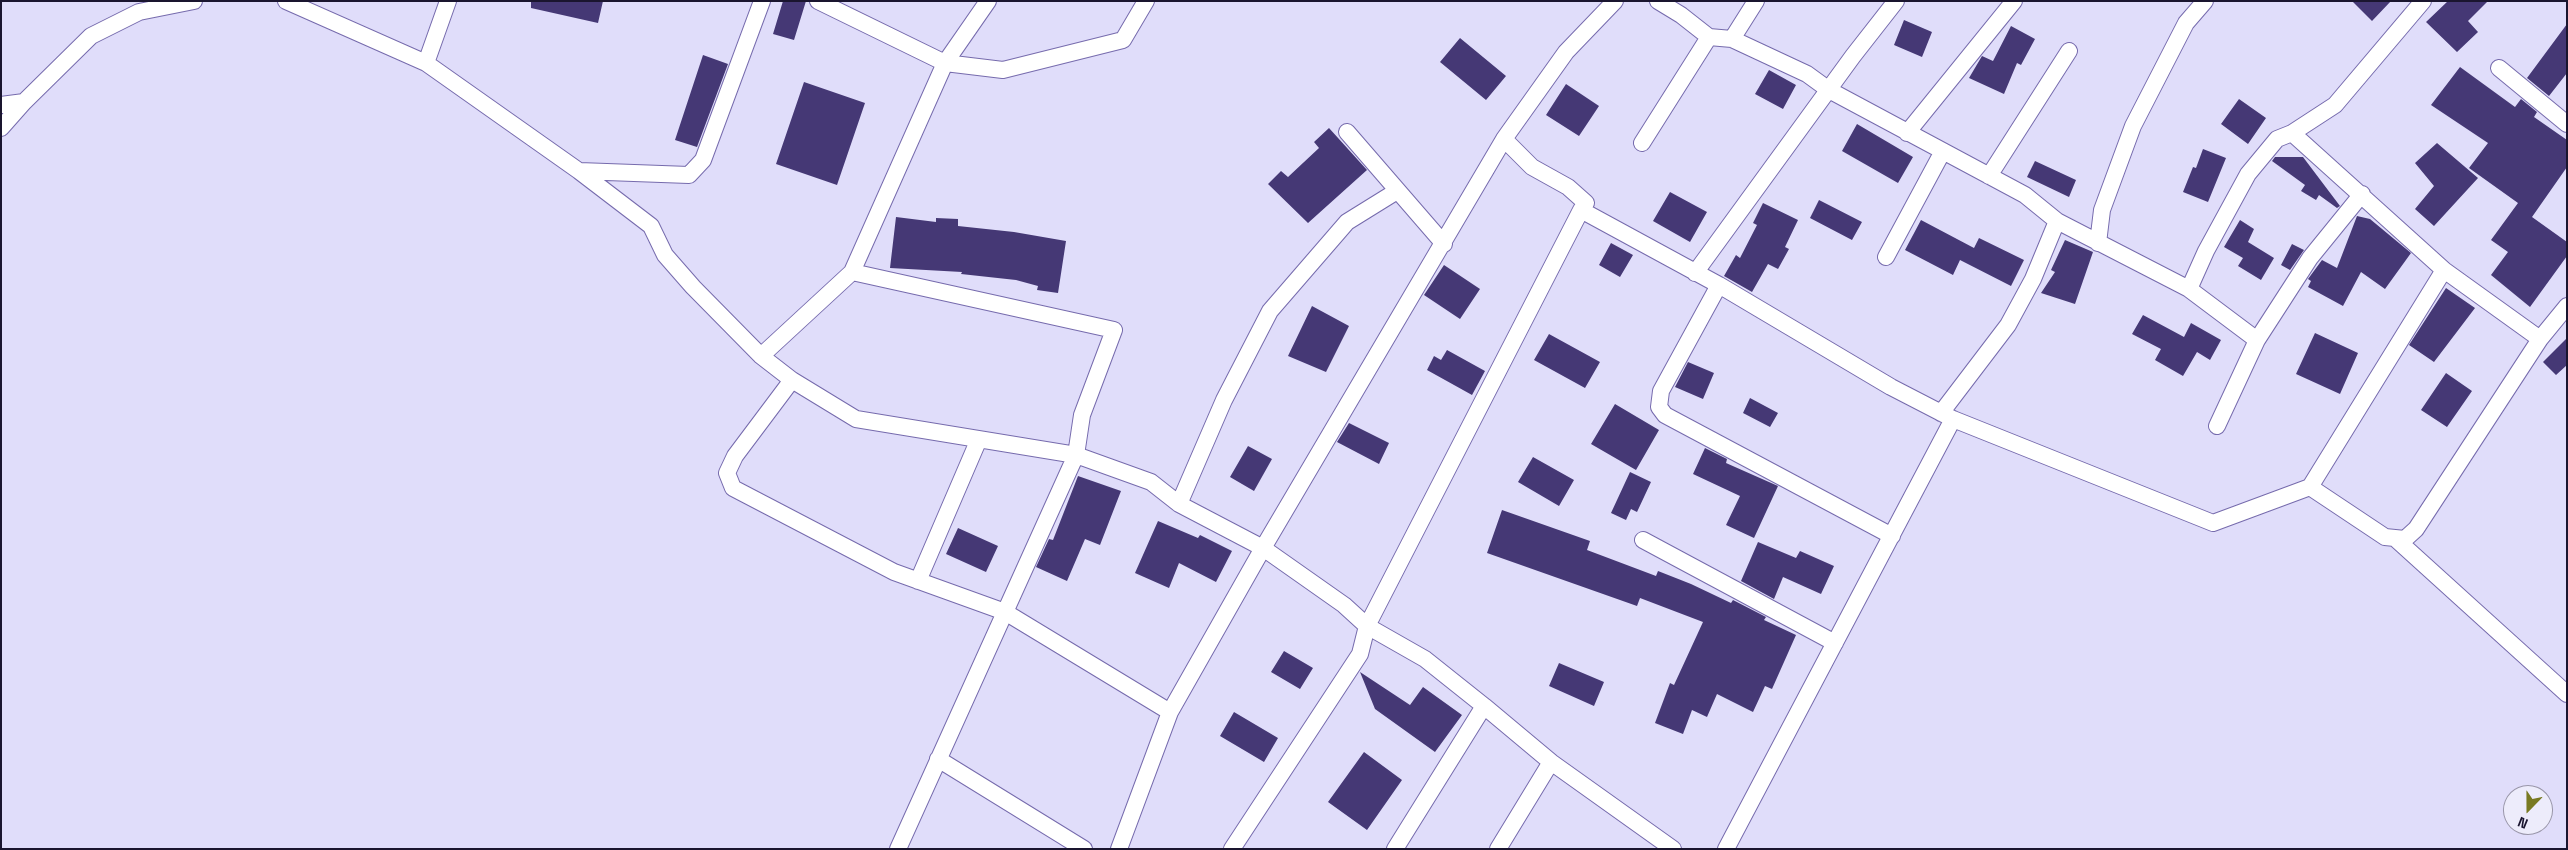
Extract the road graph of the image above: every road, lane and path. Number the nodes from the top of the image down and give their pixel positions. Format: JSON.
{"nodes":[{"id":1,"x":194,"y":1,"type":"edge"},
{"id":2,"x":286,"y":1,"type":"edge"},
{"id":3,"x":448,"y":1,"type":"edge"},
{"id":4,"x":762,"y":1,"type":"edge"},
{"id":5,"x":818,"y":1,"type":"edge"},
{"id":6,"x":988,"y":1,"type":"edge"},
{"id":7,"x":1146,"y":1,"type":"edge"},
{"id":8,"x":1615,"y":1,"type":"edge"},
{"id":9,"x":1658,"y":1,"type":"edge"},
{"id":10,"x":1756,"y":1,"type":"edge"},
{"id":11,"x":1896,"y":1,"type":"edge"},
{"id":12,"x":2014,"y":1,"type":"edge"},
{"id":13,"x":2205,"y":1,"type":"edge"},
{"id":14,"x":2422,"y":1,"type":"edge"},
{"id":15,"x":305,"y":6,"type":"edge"},
{"id":16,"x":1709,"y":37,"type":"junction"},
{"id":17,"x":1732,"y":39,"type":"junction"},
{"id":18,"x":2069,"y":51,"type":"dead end"},
{"id":19,"x":426,"y":63,"type":"junction"},
{"id":20,"x":945,"y":63,"type":"junction"},
{"id":21,"x":2499,"y":68,"type":"dead end"},
{"id":22,"x":1829,"y":90,"type":"junction"},
{"id":23,"x":24,"y":102,"type":"junction"},
{"id":24,"x":1,"y":105,"type":"edge"},
{"id":25,"x":2567,"y":124,"type":"edge"},
{"id":26,"x":1,"y":128,"type":"edge"},
{"id":27,"x":1347,"y":132,"type":"dead end"},
{"id":28,"x":1907,"y":133,"type":"junction"},
{"id":29,"x":2292,"y":133,"type":"junction"},
{"id":30,"x":1504,"y":139,"type":"junction"},
{"id":31,"x":1642,"y":143,"type":"dead end"},
{"id":32,"x":1943,"y":151,"type":"junction"},
{"id":33,"x":579,"y":171,"type":"junction"},
{"id":34,"x":1989,"y":176,"type":"junction"},
{"id":35,"x":1397,"y":191,"type":"junction"},
{"id":36,"x":2362,"y":194,"type":"junction"},
{"id":37,"x":1581,"y":210,"type":"junction"},
{"id":38,"x":2057,"y":221,"type":"junction"},
{"id":39,"x":2098,"y":243,"type":"junction"},
{"id":40,"x":1444,"y":244,"type":"junction"},
{"id":41,"x":1886,"y":258,"type":"dead end"},
{"id":42,"x":2444,"y":270,"type":"junction"},
{"id":43,"x":852,"y":272,"type":"junction"},
{"id":44,"x":1695,"y":273,"type":"junction"},
{"id":45,"x":1719,"y":286,"type":"junction"},
{"id":46,"x":2189,"y":288,"type":"junction"},
{"id":47,"x":2567,"y":306,"type":"edge"},
{"id":48,"x":2540,"y":339,"type":"junction"},
{"id":49,"x":2257,"y":340,"type":"junction"},
{"id":50,"x":761,"y":356,"type":"junction"},
{"id":51,"x":792,"y":380,"type":"junction"},
{"id":52,"x":1947,"y":416,"type":"junction"},
{"id":53,"x":2217,"y":426,"type":"dead end"},
{"id":54,"x":979,"y":439,"type":"junction"},
{"id":55,"x":1076,"y":455,"type":"junction"},
{"id":56,"x":2310,"y":487,"type":"junction"},
{"id":57,"x":1179,"y":504,"type":"junction"},
{"id":58,"x":1892,"y":536,"type":"junction"},
{"id":59,"x":1643,"y":540,"type":"dead end"},
{"id":60,"x":2397,"y":540,"type":"junction"},
{"id":61,"x":1263,"y":548,"type":"junction"},
{"id":62,"x":918,"y":581,"type":"junction"},
{"id":63,"x":1005,"y":612,"type":"junction"},
{"id":64,"x":1367,"y":626,"type":"junction"},
{"id":65,"x":1835,"y":643,"type":"junction"},
{"id":66,"x":2567,"y":694,"type":"edge"},
{"id":67,"x":1484,"y":706,"type":"junction"},
{"id":68,"x":1170,"y":712,"type":"junction"},
{"id":69,"x":938,"y":759,"type":"junction"},
{"id":70,"x":1550,"y":762,"type":"junction"},
{"id":71,"x":898,"y":849,"type":"edge"},
{"id":72,"x":1084,"y":849,"type":"edge"},
{"id":73,"x":1119,"y":849,"type":"edge"},
{"id":74,"x":1232,"y":849,"type":"edge"},
{"id":75,"x":1395,"y":849,"type":"edge"},
{"id":76,"x":1498,"y":849,"type":"edge"},
{"id":77,"x":1673,"y":849,"type":"edge"},
{"id":78,"x":1726,"y":849,"type":"edge"}],
"edges":[{"from":1,"to":23,"type":"street"},
{"from":2,"to":15,"type":"street"},
{"from":3,"to":19,"type":"street"},
{"from":4,"to":33,"type":"street"},
{"from":5,"to":20,"type":"street"},
{"from":6,"to":20,"type":"street"},
{"from":7,"to":20,"type":"street"},
{"from":8,"to":30,"type":"street"},
{"from":9,"to":16,"type":"street"},
{"from":10,"to":17,"type":"street"},
{"from":11,"to":22,"type":"street"},
{"from":12,"to":28,"type":"street"},
{"from":13,"to":39,"type":"street"},
{"from":14,"to":29,"type":"street"},
{"from":15,"to":19,"type":"street"},
{"from":16,"to":17,"type":"street"},
{"from":16,"to":31,"type":"street"},
{"from":17,"to":22,"type":"street"},
{"from":18,"to":34,"type":"street"},
{"from":19,"to":33,"type":"street"},
{"from":20,"to":43,"type":"street"},
{"from":21,"to":25,"type":"street"},
{"from":22,"to":28,"type":"street"},
{"from":22,"to":44,"type":"street"},
{"from":23,"to":24,"type":"street"},
{"from":23,"to":26,"type":"street"},
{"from":27,"to":35,"type":"street"},
{"from":28,"to":32,"type":"street"},
{"from":29,"to":36,"type":"street"},
{"from":29,"to":46,"type":"street"},
{"from":30,"to":37,"type":"street"},
{"from":30,"to":40,"type":"street"},
{"from":32,"to":34,"type":"street"},
{"from":32,"to":41,"type":"street"},
{"from":33,"to":50,"type":"street"},
{"from":34,"to":38,"type":"street"},
{"from":35,"to":40,"type":"street"},
{"from":35,"to":57,"type":"street"},
{"from":36,"to":42,"type":"street"},
{"from":36,"to":49,"type":"street"},
{"from":37,"to":44,"type":"street"},
{"from":37,"to":64,"type":"street"},
{"from":38,"to":39,"type":"street"},
{"from":38,"to":52,"type":"street"},
{"from":39,"to":46,"type":"street"},
{"from":40,"to":61,"type":"street"},
{"from":42,"to":48,"type":"street"},
{"from":42,"to":56,"type":"street"},
{"from":43,"to":50,"type":"street"},
{"from":43,"to":55,"type":"street"},
{"from":44,"to":45,"type":"street"},
{"from":45,"to":52,"type":"street"},
{"from":45,"to":58,"type":"street"},
{"from":46,"to":49,"type":"street"},
{"from":47,"to":48,"type":"street"},
{"from":48,"to":60,"type":"street"},
{"from":49,"to":53,"type":"street"},
{"from":50,"to":51,"type":"street"},
{"from":51,"to":54,"type":"street"},
{"from":51,"to":62,"type":"street"},
{"from":52,"to":56,"type":"street"},
{"from":52,"to":58,"type":"street"},
{"from":54,"to":55,"type":"street"},
{"from":54,"to":62,"type":"street"},
{"from":55,"to":57,"type":"street"},
{"from":55,"to":63,"type":"street"},
{"from":56,"to":60,"type":"street"},
{"from":57,"to":61,"type":"street"},
{"from":58,"to":65,"type":"street"},
{"from":59,"to":65,"type":"street"},
{"from":60,"to":66,"type":"street"},
{"from":61,"to":64,"type":"street"},
{"from":61,"to":68,"type":"street"},
{"from":62,"to":63,"type":"street"},
{"from":63,"to":68,"type":"street"},
{"from":63,"to":69,"type":"street"},
{"from":64,"to":67,"type":"street"},
{"from":64,"to":74,"type":"street"},
{"from":65,"to":78,"type":"street"},
{"from":67,"to":70,"type":"street"},
{"from":67,"to":75,"type":"street"},
{"from":68,"to":73,"type":"street"},
{"from":69,"to":71,"type":"street"},
{"from":69,"to":72,"type":"street"},
{"from":70,"to":76,"type":"street"},
{"from":70,"to":77,"type":"street"}]}
